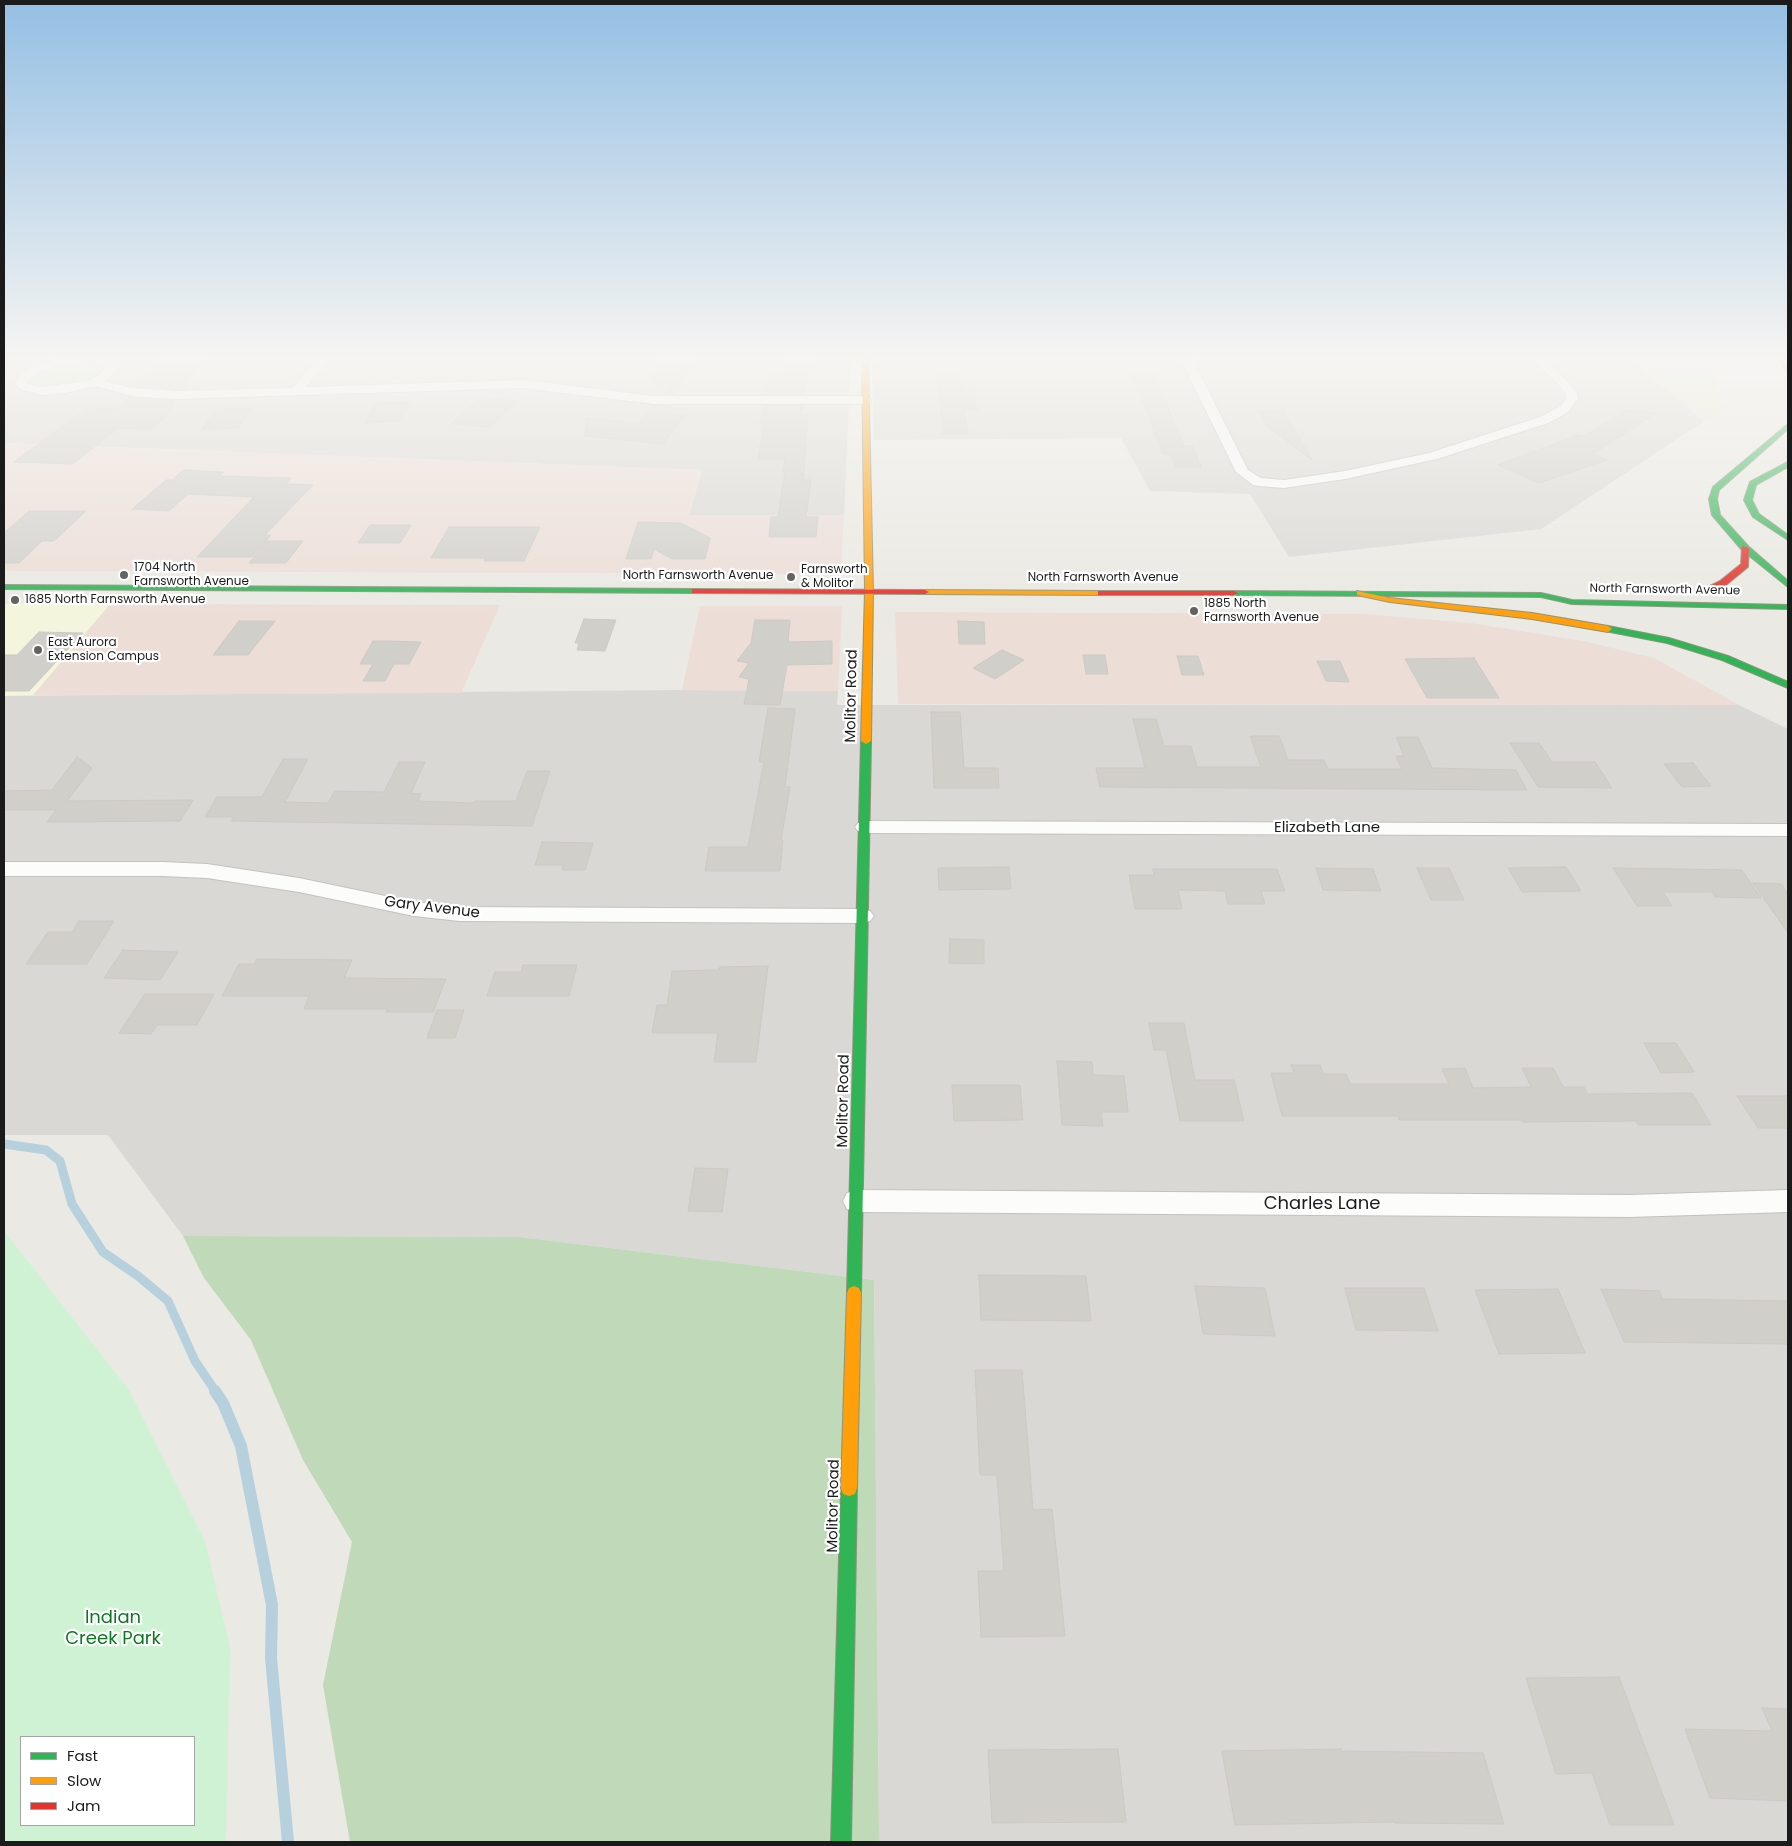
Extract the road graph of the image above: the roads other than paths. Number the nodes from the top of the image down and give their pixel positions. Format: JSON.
{"nodes":[{"id":1,"x":867,"y":446,"type":"edge"},
{"id":2,"x":1230,"y":446,"type":"edge"},
{"id":3,"x":1464,"y":446,"type":"edge"},
{"id":4,"x":1765,"y":446,"type":"edge"},
{"id":5,"x":1788,"y":464,"type":"edge"},
{"id":6,"x":1788,"y":538,"type":"edge"},
{"id":7,"x":1745,"y":548,"type":"junction"},
{"id":8,"x":1788,"y":585,"type":"edge"},
{"id":9,"x":4,"y":587,"type":"edge"},
{"id":10,"x":1564,"y":588,"type":"dead end"},
{"id":11,"x":1737,"y":589,"type":"dead end"},
{"id":12,"x":1772,"y":590,"type":"dead end"},
{"id":13,"x":1788,"y":590,"type":"edge"},
{"id":14,"x":869,"y":591,"type":"junction"},
{"id":15,"x":1360,"y":593,"type":"junction"},
{"id":16,"x":1541,"y":595,"type":"junction"},
{"id":17,"x":1788,"y":607,"type":"edge"},
{"id":18,"x":1788,"y":685,"type":"edge"},
{"id":19,"x":866,"y":826,"type":"junction"},
{"id":20,"x":1788,"y":830,"type":"edge"},
{"id":21,"x":4,"y":869,"type":"edge"},
{"id":22,"x":864,"y":916,"type":"junction"},
{"id":23,"x":856,"y":1201,"type":"junction"},
{"id":24,"x":1788,"y":1201,"type":"edge"},
{"id":25,"x":841,"y":1842,"type":"edge"}],
"edges":[{"from":1,"to":14,"type":"main road","name":"Molitor Road"},
{"from":2,"to":3,"type":"street"},
{"from":4,"to":7,"type":"main road"},
{"from":5,"to":6,"type":"main road"},
{"from":7,"to":8,"type":"main road"},
{"from":7,"to":11,"type":"main road","name":"North Farnsworth Avenue"},
{"from":9,"to":14,"type":"main road","name":"North Farnsworth Avenue"},
{"from":10,"to":16,"type":"main road","name":"North Farnsworth Avenue"},
{"from":12,"to":13,"type":"main road"},
{"from":14,"to":15,"type":"main road","name":"North Farnsworth Avenue"},
{"from":14,"to":19,"type":"main road","name":"Molitor Road"},
{"from":15,"to":16,"type":"main road","name":"North Farnsworth Avenue"},
{"from":15,"to":18,"type":"main road"},
{"from":16,"to":17,"type":"main road","name":"North Farnsworth Avenue"},
{"from":19,"to":20,"type":"street","name":"Elizabeth Lane"},
{"from":19,"to":22,"type":"main road","name":"Molitor Road"},
{"from":21,"to":22,"type":"street","name":"Gary Avenue"},
{"from":22,"to":23,"type":"main road","name":"Molitor Road"},
{"from":23,"to":24,"type":"street","name":"Charles Lane"},
{"from":23,"to":25,"type":"main road","name":"Molitor Road"}]}
